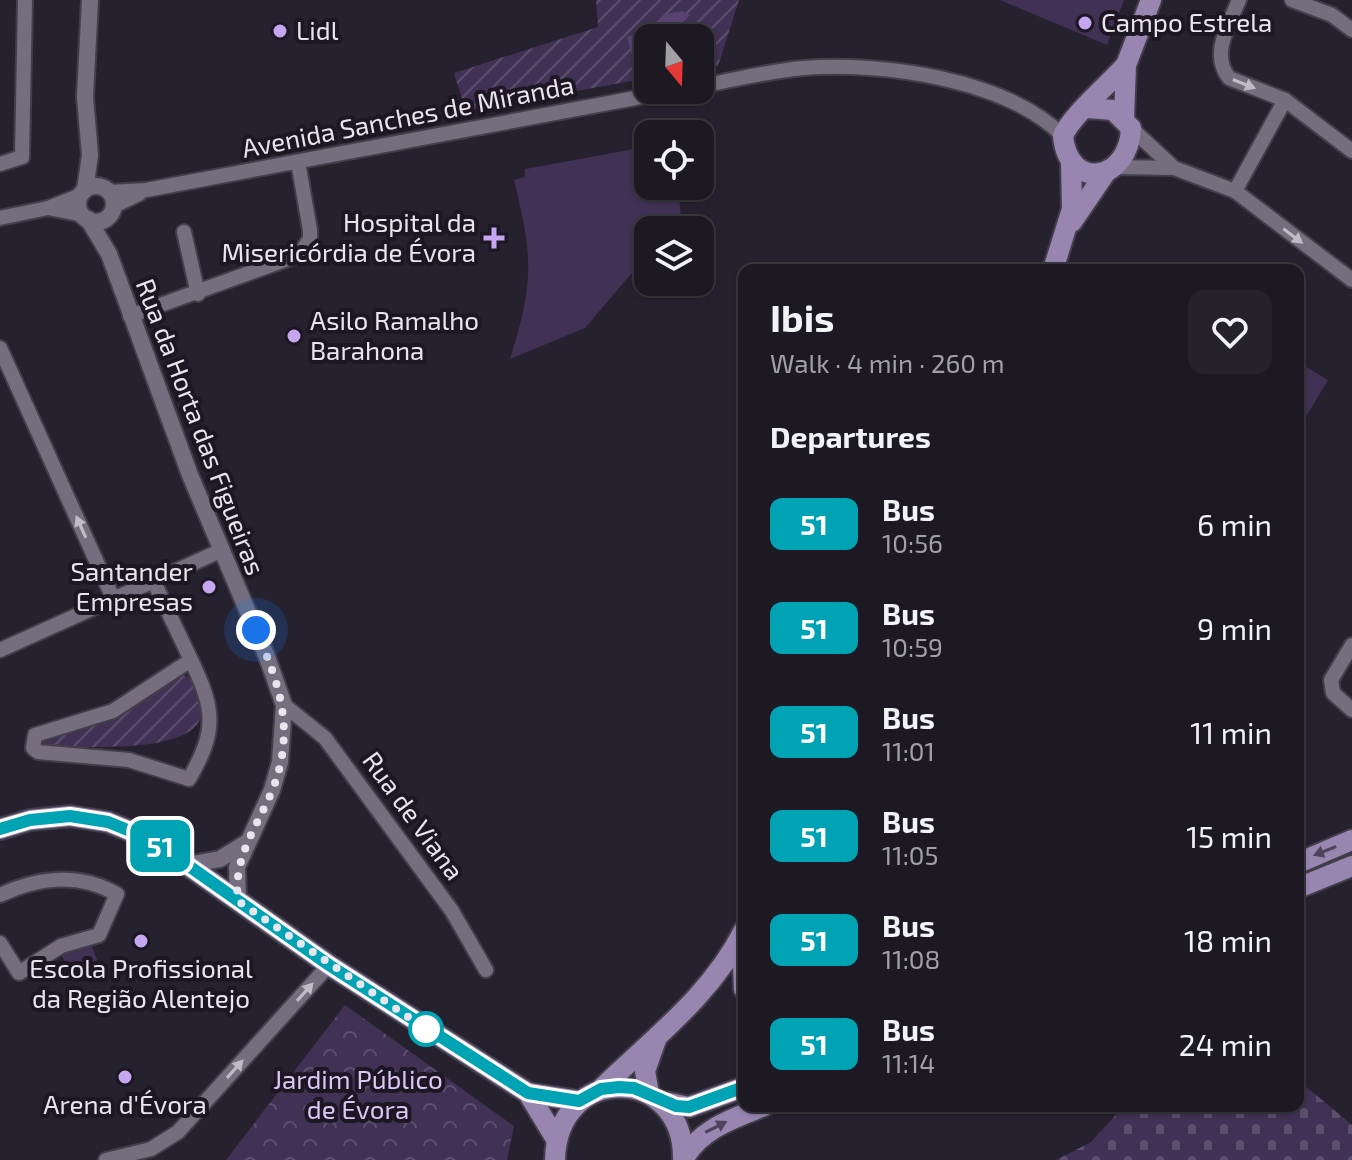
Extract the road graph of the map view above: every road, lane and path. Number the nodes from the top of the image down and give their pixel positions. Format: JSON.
{"nodes":[{"id":1,"x":25,"y":0,"type":"edge"},
{"id":2,"x":90,"y":0,"type":"edge"},
{"id":3,"x":1151,"y":0,"type":"edge"},
{"id":4,"x":1239,"y":0,"type":"edge"},
{"id":5,"x":1292,"y":0,"type":"edge"},
{"id":6,"x":1352,"y":30,"type":"edge"},
{"id":7,"x":1126,"y":65,"type":"junction"},
{"id":8,"x":714,"y":84,"type":"edge"},
{"id":9,"x":634,"y":98,"type":"edge"},
{"id":10,"x":1285,"y":100,"type":"junction"},
{"id":11,"x":1082,"y":111,"type":"junction"},
{"id":12,"x":1043,"y":116,"type":"junction"},
{"id":13,"x":1127,"y":124,"type":"junction"},
{"id":14,"x":1063,"y":136,"type":"junction"},
{"id":15,"x":1352,"y":151,"type":"edge"},
{"id":16,"x":90,"y":155,"type":"junction"},
{"id":17,"x":1071,"y":161,"type":"junction"},
{"id":18,"x":298,"y":162,"type":"junction"},
{"id":19,"x":0,"y":164,"type":"edge"},
{"id":20,"x":1174,"y":168,"type":"junction"},
{"id":21,"x":1112,"y":170,"type":"junction"},
{"id":22,"x":1235,"y":191,"type":"junction"},
{"id":23,"x":83,"y":192,"type":"junction"},
{"id":24,"x":109,"y":201,"type":"junction"},
{"id":25,"x":48,"y":208,"type":"junction"},
{"id":26,"x":85,"y":217,"type":"junction"},
{"id":27,"x":0,"y":218,"type":"edge"},
{"id":28,"x":1070,"y":225,"type":"junction"},
{"id":29,"x":184,"y":232,"type":"dead end"},
{"id":30,"x":109,"y":254,"type":"junction"},
{"id":31,"x":1055,"y":264,"type":"edge"},
{"id":32,"x":1352,"y":280,"type":"edge"},
{"id":33,"x":198,"y":294,"type":"junction"},
{"id":34,"x":130,"y":316,"type":"junction"},
{"id":35,"x":2,"y":356,"type":"edge"},
{"id":36,"x":7,"y":380,"type":"edge"},
{"id":37,"x":220,"y":551,"type":"junction"},
{"id":38,"x":153,"y":580,"type":"junction"},
{"id":39,"x":113,"y":598,"type":"junction"},
{"id":40,"x":1352,"y":645,"type":"edge"},
{"id":41,"x":0,"y":650,"type":"edge"},
{"id":42,"x":191,"y":660,"type":"junction"},
{"id":43,"x":284,"y":705,"type":"junction"},
{"id":44,"x":1352,"y":710,"type":"edge"},
{"id":45,"x":0,"y":829,"type":"edge"},
{"id":46,"x":1352,"y":840,"type":"edge"},
{"id":47,"x":246,"y":843,"type":"junction"},
{"id":48,"x":1304,"y":860,"type":"edge"},
{"id":49,"x":187,"y":865,"type":"junction"},
{"id":50,"x":1352,"y":866,"type":"edge"},
{"id":51,"x":217,"y":886,"type":"junction"},
{"id":52,"x":1304,"y":886,"type":"edge"},
{"id":53,"x":0,"y":895,"type":"edge"},
{"id":54,"x":238,"y":901,"type":"junction"},
{"id":55,"x":738,"y":940,"type":"edge"},
{"id":56,"x":0,"y":943,"type":"edge"},
{"id":57,"x":329,"y":965,"type":"junction"},
{"id":58,"x":486,"y":970,"type":"dead end"},
{"id":59,"x":658,"y":1036,"type":"junction"},
{"id":60,"x":601,"y":1089,"type":"junction"},
{"id":61,"x":738,"y":1089,"type":"edge"},
{"id":62,"x":528,"y":1093,"type":"junction"},
{"id":63,"x":654,"y":1098,"type":"junction"},
{"id":64,"x":579,"y":1101,"type":"junction"},
{"id":65,"x":751,"y":1112,"type":"edge"},
{"id":66,"x":555,"y":1150,"type":"edge"},
{"id":67,"x":106,"y":1160,"type":"edge"},
{"id":68,"x":683,"y":1160,"type":"edge"}],
"edges":[{"from":1,"to":19,"type":"street"},
{"from":2,"to":16,"type":"street","name":"Rua da Horta das Figueiras"},
{"from":3,"to":7,"type":"main road"},
{"from":4,"to":10,"type":"street","one_way":true},
{"from":5,"to":6,"type":"street"},
{"from":7,"to":11,"type":"main road"},
{"from":7,"to":13,"type":"main road"},
{"from":8,"to":12,"type":"street"},
{"from":9,"to":18,"type":"street","name":"Avenida Sanches de Miranda"},
{"from":10,"to":15,"type":"street"},
{"from":10,"to":22,"type":"street"},
{"from":11,"to":12,"type":"street"},
{"from":11,"to":13,"type":"main road"},
{"from":11,"to":14,"type":"main road"},
{"from":12,"to":14,"type":"street"},
{"from":13,"to":20,"type":"street"},
{"from":13,"to":21,"type":"main road"},
{"from":14,"to":17,"type":"main road"},
{"from":16,"to":23,"type":"street","name":"Rua da Horta das Figueiras"},
{"from":16,"to":24,"type":"street","name":"Rua da Horta das Figueiras"},
{"from":17,"to":21,"type":"main road"},
{"from":17,"to":28,"type":"main road"},
{"from":18,"to":24,"type":"street","name":"Avenida Sanches de Miranda"},
{"from":18,"to":33,"type":"street"},
{"from":20,"to":21,"type":"street"},
{"from":20,"to":22,"type":"street"},
{"from":21,"to":28,"type":"main road"},
{"from":22,"to":32,"type":"street","one_way":true},
{"from":23,"to":24,"type":"street"},
{"from":23,"to":25,"type":"street"},
{"from":23,"to":26,"type":"street","name":"Rua da Horta das Figueiras"},
{"from":24,"to":26,"type":"street"},
{"from":24,"to":30,"type":"street","name":"Rua da Horta das Figueiras"},
{"from":25,"to":26,"type":"street"},
{"from":25,"to":27,"type":"street"},
{"from":26,"to":30,"type":"street","name":"Rua da Horta das Figueiras"},
{"from":28,"to":31,"type":"main road"},
{"from":29,"to":33,"type":"street"},
{"from":30,"to":34,"type":"street","name":"Rua da Horta das Figueiras"},
{"from":33,"to":34,"type":"street"},
{"from":34,"to":37,"type":"street","name":"Rua da Horta das Figueiras"},
{"from":35,"to":36,"type":"street"},
{"from":39,"to":36,"type":"street","one_way":true},
{"from":37,"to":38,"type":"street"},
{"from":37,"to":43,"type":"street","name":"Rua da Horta das Figueiras"},
{"from":38,"to":39,"type":"street"},
{"from":38,"to":42,"type":"street"},
{"from":39,"to":41,"type":"street"},
{"from":40,"to":44,"type":"street"},
{"from":42,"to":42,"type":"street"},
{"from":43,"to":47,"type":"street","name":"Rua da Horta das Figueiras"},
{"from":43,"to":58,"type":"street","name":"Rua de Viana"},
{"from":45,"to":49,"type":"main road"},
{"from":46,"to":48,"type":"main road","one_way":true},
{"from":47,"to":49,"type":"street"},
{"from":47,"to":51,"type":"street","name":"Rua da Horta das Figueiras"},
{"from":47,"to":54,"type":"street","name":"Rua da Horta das Figueiras"},
{"from":49,"to":51,"type":"main road"},
{"from":50,"to":52,"type":"main road"},
{"from":51,"to":54,"type":"main road"},
{"from":53,"to":56,"type":"street"},
{"from":54,"to":57,"type":"main road"},
{"from":55,"to":59,"type":"main road"},
{"from":57,"to":62,"type":"main road"},
{"from":67,"to":57,"type":"street","one_way":true},
{"from":59,"to":60,"type":"main road"},
{"from":59,"to":63,"type":"main road"},
{"from":60,"to":63,"type":"main road"},
{"from":60,"to":64,"type":"main road"},
{"from":61,"to":63,"type":"main road"},
{"from":62,"to":64,"type":"main road"},
{"from":62,"to":66,"type":"main road"},
{"from":63,"to":68,"type":"main road"},
{"from":64,"to":66,"type":"main road"},
{"from":68,"to":65,"type":"main road","one_way":true}]}
